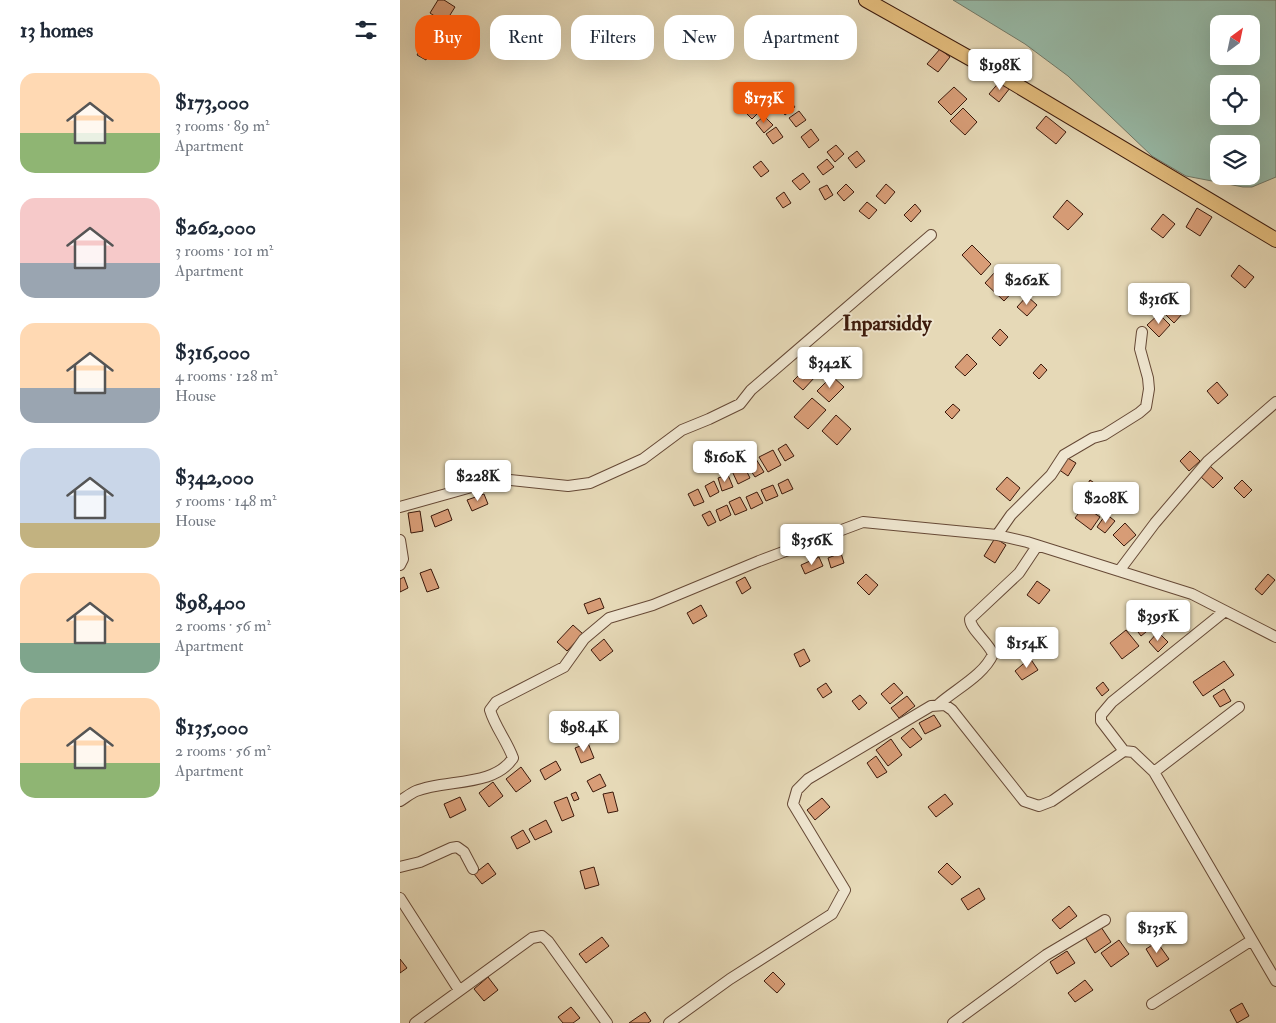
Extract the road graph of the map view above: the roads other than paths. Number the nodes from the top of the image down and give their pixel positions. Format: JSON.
{"nodes":[{"id":1,"x":866,"y":0,"type":"edge"},
{"id":2,"x":931,"y":235,"type":"dead end"},
{"id":3,"x":1276,"y":240,"type":"edge"},
{"id":4,"x":1142,"y":332,"type":"dead end"},
{"id":5,"x":1276,"y":402,"type":"edge"},
{"id":6,"x":400,"y":507,"type":"edge"},
{"id":7,"x":997,"y":535,"type":"junction"},
{"id":8,"x":400,"y":540,"type":"edge"},
{"id":9,"x":1037,"y":546,"type":"junction"},
{"id":10,"x":400,"y":565,"type":"edge"},
{"id":11,"x":1119,"y":571,"type":"junction"},
{"id":12,"x":1225,"y":611,"type":"junction"},
{"id":13,"x":1276,"y":637,"type":"edge"},
{"id":14,"x":939,"y":704,"type":"junction"},
{"id":15,"x":1239,"y":707,"type":"dead end"},
{"id":16,"x":1124,"y":751,"type":"junction"},
{"id":17,"x":1154,"y":772,"type":"junction"},
{"id":18,"x":400,"y":801,"type":"edge"},
{"id":19,"x":400,"y":867,"type":"edge"},
{"id":20,"x":473,"y":869,"type":"dead end"},
{"id":21,"x":400,"y":898,"type":"edge"},
{"id":22,"x":1105,"y":920,"type":"dead end"},
{"id":23,"x":1252,"y":940,"type":"junction"},
{"id":24,"x":1276,"y":981,"type":"edge"},
{"id":25,"x":459,"y":990,"type":"junction"},
{"id":26,"x":1152,"y":1004,"type":"dead end"},
{"id":27,"x":415,"y":1023,"type":"edge"},
{"id":28,"x":607,"y":1023,"type":"edge"},
{"id":29,"x":669,"y":1023,"type":"edge"},
{"id":30,"x":953,"y":1023,"type":"edge"}],
"edges":[{"from":1,"to":3,"type":"main road"},
{"from":2,"to":6,"type":"street"},
{"from":4,"to":7,"type":"street"},
{"from":5,"to":11,"type":"street"},
{"from":7,"to":9,"type":"street"},
{"from":7,"to":18,"type":"street"},
{"from":8,"to":10,"type":"street"},
{"from":9,"to":11,"type":"street"},
{"from":9,"to":14,"type":"street"},
{"from":11,"to":12,"type":"street"},
{"from":12,"to":13,"type":"street"},
{"from":12,"to":16,"type":"street"},
{"from":14,"to":16,"type":"street"},
{"from":14,"to":29,"type":"street"},
{"from":15,"to":17,"type":"street"},
{"from":16,"to":17,"type":"street"},
{"from":17,"to":23,"type":"street"},
{"from":19,"to":20,"type":"street"},
{"from":21,"to":25,"type":"street"},
{"from":22,"to":30,"type":"street"},
{"from":23,"to":24,"type":"street"},
{"from":23,"to":26,"type":"street"},
{"from":25,"to":27,"type":"street"},
{"from":25,"to":28,"type":"street"}]}
